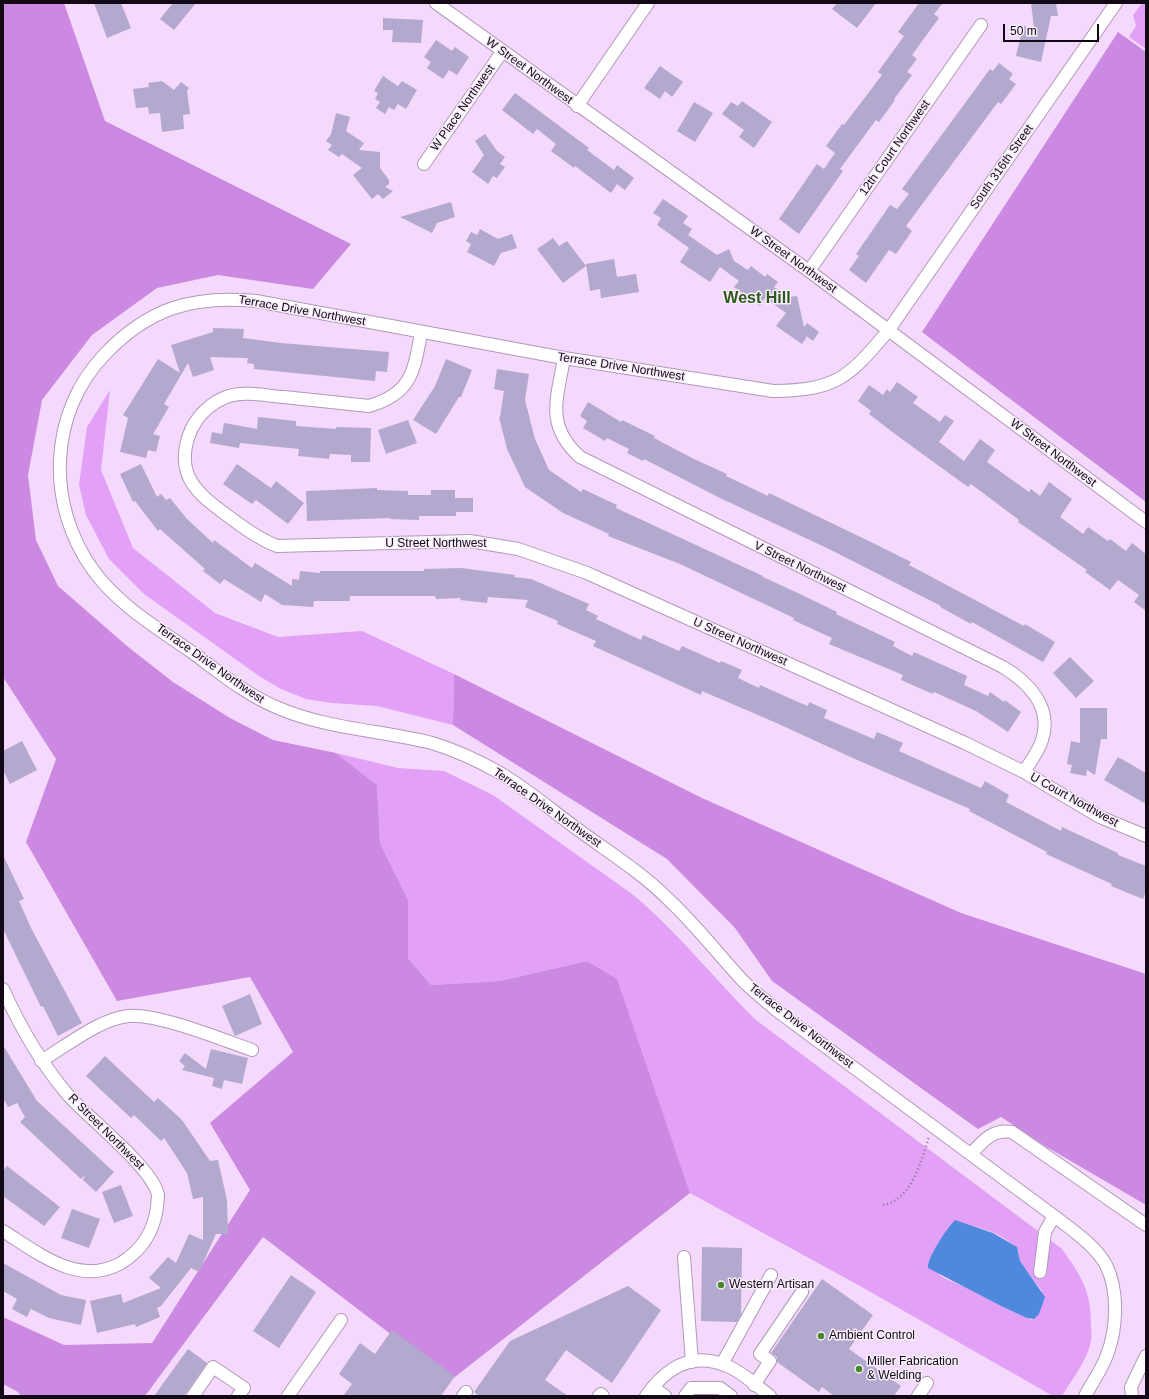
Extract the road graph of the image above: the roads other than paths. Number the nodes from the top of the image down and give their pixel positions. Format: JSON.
{"nodes":[{"id":1,"x":436,"y":3,"type":"edge"},
{"id":2,"x":648,"y":3,"type":"edge"},
{"id":3,"x":1116,"y":3,"type":"edge"},
{"id":4,"x":981,"y":25,"type":"dead end"},
{"id":5,"x":502,"y":52,"type":"junction"},
{"id":6,"x":577,"y":106,"type":"junction"},
{"id":7,"x":424,"y":164,"type":"dead end"},
{"id":8,"x":809,"y":271,"type":"junction"},
{"id":9,"x":888,"y":331,"type":"junction"},
{"id":10,"x":421,"y":333,"type":"junction"},
{"id":11,"x":564,"y":358,"type":"junction"},
{"id":12,"x":1146,"y":522,"type":"edge"},
{"id":13,"x":1024,"y":772,"type":"junction"},
{"id":14,"x":1146,"y":836,"type":"edge"},
{"id":15,"x":3,"y":989,"type":"edge"},
{"id":16,"x":252,"y":1050,"type":"dead end"},
{"id":17,"x":41,"y":1061,"type":"junction"},
{"id":18,"x":971,"y":1154,"type":"junction"},
{"id":19,"x":1054,"y":1216,"type":"junction"},
{"id":20,"x":1146,"y":1225,"type":"edge"},
{"id":21,"x":3,"y":1231,"type":"edge"},
{"id":22,"x":684,"y":1257,"type":"dead end"},
{"id":23,"x":1040,"y":1272,"type":"dead end"},
{"id":24,"x":771,"y":1275,"type":"dead end"},
{"id":25,"x":802,"y":1292,"type":"dead end"},
{"id":26,"x":341,"y":1320,"type":"dead end"},
{"id":27,"x":1146,"y":1356,"type":"edge"},
{"id":28,"x":692,"y":1362,"type":"junction"},
{"id":29,"x":722,"y":1364,"type":"junction"},
{"id":30,"x":927,"y":1383,"type":"dead end"},
{"id":31,"x":754,"y":1385,"type":"junction"},
{"id":32,"x":649,"y":1392,"type":"edge"},
{"id":33,"x":193,"y":1396,"type":"edge"},
{"id":34,"x":238,"y":1396,"type":"edge"},
{"id":35,"x":288,"y":1396,"type":"edge"},
{"id":36,"x":600,"y":1396,"type":"edge"},
{"id":37,"x":603,"y":1396,"type":"edge"},
{"id":38,"x":665,"y":1396,"type":"edge"},
{"id":39,"x":685,"y":1396,"type":"edge"},
{"id":40,"x":731,"y":1396,"type":"edge"},
{"id":41,"x":770,"y":1396,"type":"edge"},
{"id":42,"x":918,"y":1396,"type":"edge"},
{"id":43,"x":1085,"y":1396,"type":"edge"},
{"id":44,"x":1132,"y":1396,"type":"edge"}],
"edges":[{"from":1,"to":5,"type":"street","name":"W Street Northwest"},
{"from":2,"to":6,"type":"street"},
{"from":3,"to":9,"type":"street","name":"South 316th Street"},
{"from":4,"to":8,"type":"street","name":"12th Court Northwest"},
{"from":5,"to":6,"type":"street","name":"W Street Northwest"},
{"from":5,"to":7,"type":"street","name":"W Place Northwest"},
{"from":6,"to":8,"type":"street","name":"W Street Northwest"},
{"from":8,"to":9,"type":"street","name":"W Street Northwest"},
{"from":9,"to":11,"type":"street","name":"Terrace Drive Northwest"},
{"from":9,"to":12,"type":"street","name":"W Street Northwest"},
{"from":10,"to":11,"type":"street","name":"Terrace Drive Northwest"},
{"from":10,"to":13,"type":"street","name":"U Street Northwest"},
{"from":10,"to":18,"type":"street","name":"Terrace Drive Northwest"},
{"from":11,"to":13,"type":"street","name":"V Street Northwest"},
{"from":13,"to":14,"type":"street","name":"U Court Northwest"},
{"from":15,"to":17,"type":"street","name":"R Street Northwest"},
{"from":16,"to":17,"type":"street"},
{"from":17,"to":21,"type":"street","name":"R Street Northwest"},
{"from":18,"to":19,"type":"street","name":"Terrace Drive Northwest"},
{"from":18,"to":20,"type":"street"},
{"from":19,"to":23,"type":"street"},
{"from":19,"to":43,"type":"street","name":"Terrace Drive Northwest"},
{"from":22,"to":28,"type":"street"},
{"from":24,"to":29,"type":"street"},
{"from":25,"to":31,"type":"street"},
{"from":26,"to":35,"type":"street"},
{"from":27,"to":44,"type":"street"},
{"from":28,"to":29,"type":"street"},
{"from":28,"to":32,"type":"street"},
{"from":29,"to":31,"type":"street"},
{"from":30,"to":42,"type":"street"},
{"from":31,"to":41,"type":"street"},
{"from":32,"to":38,"type":"street"},
{"from":33,"to":34,"type":"street"},
{"from":36,"to":37,"type":"street"},
{"from":39,"to":40,"type":"street"}]}
